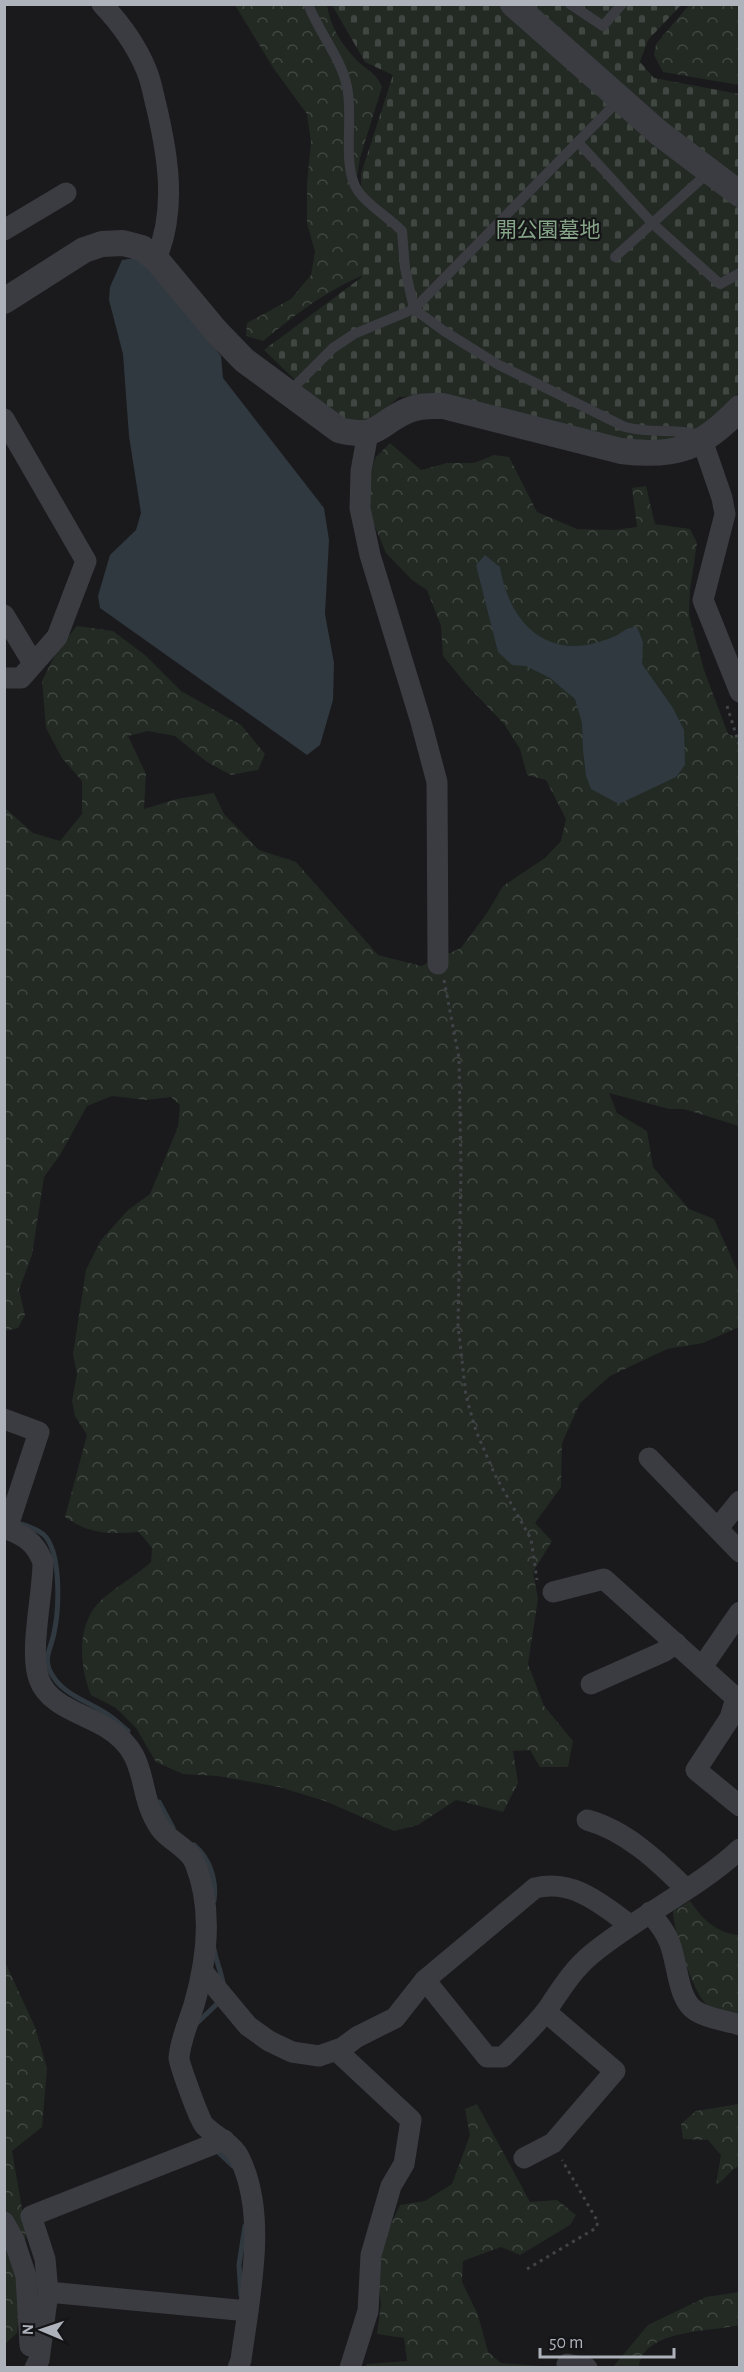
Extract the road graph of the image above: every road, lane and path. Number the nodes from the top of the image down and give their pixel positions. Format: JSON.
{"nodes":[{"id":1,"x":102,"y":4,"type":"edge"},
{"id":2,"x":308,"y":4,"type":"edge"},
{"id":3,"x":513,"y":4,"type":"edge"},
{"id":4,"x":570,"y":4,"type":"edge"},
{"id":5,"x":622,"y":4,"type":"edge"},
{"id":6,"x":620,"y":99,"type":"junction"},
{"id":7,"x":578,"y":142,"type":"junction"},
{"id":8,"x":710,"y":171,"type":"junction"},
{"id":9,"x":66,"y":193,"type":"dead end"},
{"id":10,"x":740,"y":194,"type":"edge"},
{"id":11,"x":7,"y":224,"type":"edge"},
{"id":12,"x":653,"y":224,"type":"junction"},
{"id":13,"x":615,"y":257,"type":"dead end"},
{"id":14,"x":156,"y":259,"type":"junction"},
{"id":15,"x":740,"y":273,"type":"edge"},
{"id":16,"x":4,"y":301,"type":"edge"},
{"id":17,"x":414,"y":309,"type":"junction"},
{"id":18,"x":288,"y":393,"type":"junction"},
{"id":19,"x":740,"y":408,"type":"edge"},
{"id":20,"x":4,"y":419,"type":"edge"},
{"id":21,"x":368,"y":433,"type":"junction"},
{"id":22,"x":702,"y":440,"type":"junction"},
{"id":23,"x":4,"y":615,"type":"edge"},
{"id":24,"x":33,"y":663,"type":"junction"},
{"id":25,"x":4,"y":678,"type":"edge"},
{"id":26,"x":740,"y":692,"type":"edge"},
{"id":27,"x":438,"y":964,"type":"joint"},
{"id":28,"x":4,"y":1419,"type":"edge"},
{"id":29,"x":649,"y":1458,"type":"dead end"},
{"id":30,"x":740,"y":1501,"type":"edge"},
{"id":31,"x":6,"y":1528,"type":"edge"},
{"id":32,"x":718,"y":1528,"type":"junction"},
{"id":33,"x":740,"y":1552,"type":"edge"},
{"id":34,"x":552,"y":1592,"type":"joint"},
{"id":35,"x":740,"y":1612,"type":"edge"},
{"id":36,"x":676,"y":1643,"type":"junction"},
{"id":37,"x":702,"y":1667,"type":"junction"},
{"id":38,"x":591,"y":1684,"type":"dead end"},
{"id":39,"x":738,"y":1697,"type":"edge"},
{"id":40,"x":740,"y":1806,"type":"edge"},
{"id":41,"x":587,"y":1820,"type":"dead end"},
{"id":42,"x":740,"y":1849,"type":"edge"},
{"id":43,"x":686,"y":1889,"type":"junction"},
{"id":44,"x":650,"y":1912,"type":"junction"},
{"id":45,"x":630,"y":1925,"type":"junction"},
{"id":46,"x":203,"y":1972,"type":"junction"},
{"id":47,"x":425,"y":1980,"type":"junction"},
{"id":48,"x":546,"y":2012,"type":"junction"},
{"id":49,"x":740,"y":2025,"type":"edge"},
{"id":50,"x":336,"y":2050,"type":"junction"},
{"id":51,"x":224,"y":2140,"type":"junction"},
{"id":52,"x":553,"y":2143,"type":"junction"},
{"id":53,"x":524,"y":2158,"type":"dead end"},
{"id":54,"x":4,"y":2223,"type":"edge"},
{"id":55,"x":527,"y":2269,"type":"dead end"},
{"id":56,"x":48,"y":2292,"type":"junction"},
{"id":57,"x":248,"y":2311,"type":"junction"},
{"id":58,"x":31,"y":2367,"type":"edge"},
{"id":59,"x":35,"y":2367,"type":"edge"},
{"id":60,"x":238,"y":2367,"type":"edge"},
{"id":61,"x":350,"y":2367,"type":"edge"}],
"edges":[{"from":1,"to":14,"type":"street"},
{"from":2,"to":17,"type":"lane"},
{"from":3,"to":6,"type":"street"},
{"from":4,"to":5,"type":"lane"},
{"from":6,"to":7,"type":"lane"},
{"from":6,"to":8,"type":"street"},
{"from":7,"to":12,"type":"lane"},
{"from":7,"to":17,"type":"lane"},
{"from":8,"to":10,"type":"street"},
{"from":8,"to":12,"type":"lane"},
{"from":9,"to":11,"type":"street"},
{"from":12,"to":13,"type":"lane"},
{"from":12,"to":15,"type":"lane"},
{"from":14,"to":16,"type":"street"},
{"from":14,"to":18,"type":"street"},
{"from":17,"to":18,"type":"lane"},
{"from":17,"to":22,"type":"lane"},
{"from":18,"to":21,"type":"street"},
{"from":19,"to":22,"type":"street"},
{"from":20,"to":24,"type":"street"},
{"from":21,"to":22,"type":"street"},
{"from":21,"to":27,"type":"street"},
{"from":22,"to":26,"type":"street"},
{"from":23,"to":24,"type":"street"},
{"from":24,"to":25,"type":"street"},
{"from":27,"to":34,"type":"path"},
{"from":28,"to":31,"type":"street"},
{"from":29,"to":32,"type":"street"},
{"from":30,"to":32,"type":"street"},
{"from":31,"to":46,"type":"street"},
{"from":32,"to":33,"type":"street"},
{"from":34,"to":36,"type":"street"},
{"from":35,"to":37,"type":"street"},
{"from":36,"to":37,"type":"street"},
{"from":36,"to":38,"type":"street"},
{"from":37,"to":39,"type":"street"},
{"from":39,"to":40,"type":"street"},
{"from":41,"to":43,"type":"street"},
{"from":42,"to":43,"type":"street"},
{"from":43,"to":44,"type":"street"},
{"from":44,"to":45,"type":"street"},
{"from":44,"to":49,"type":"street"},
{"from":45,"to":47,"type":"street"},
{"from":45,"to":48,"type":"street"},
{"from":46,"to":50,"type":"street"},
{"from":46,"to":51,"type":"street"},
{"from":47,"to":48,"type":"street"},
{"from":47,"to":50,"type":"street"},
{"from":48,"to":52,"type":"street"},
{"from":50,"to":61,"type":"street"},
{"from":51,"to":56,"type":"street"},
{"from":51,"to":57,"type":"street"},
{"from":52,"to":53,"type":"street"},
{"from":52,"to":55,"type":"path"},
{"from":54,"to":58,"type":"street"},
{"from":56,"to":57,"type":"street"},
{"from":56,"to":59,"type":"street"},
{"from":57,"to":60,"type":"street"}]}
